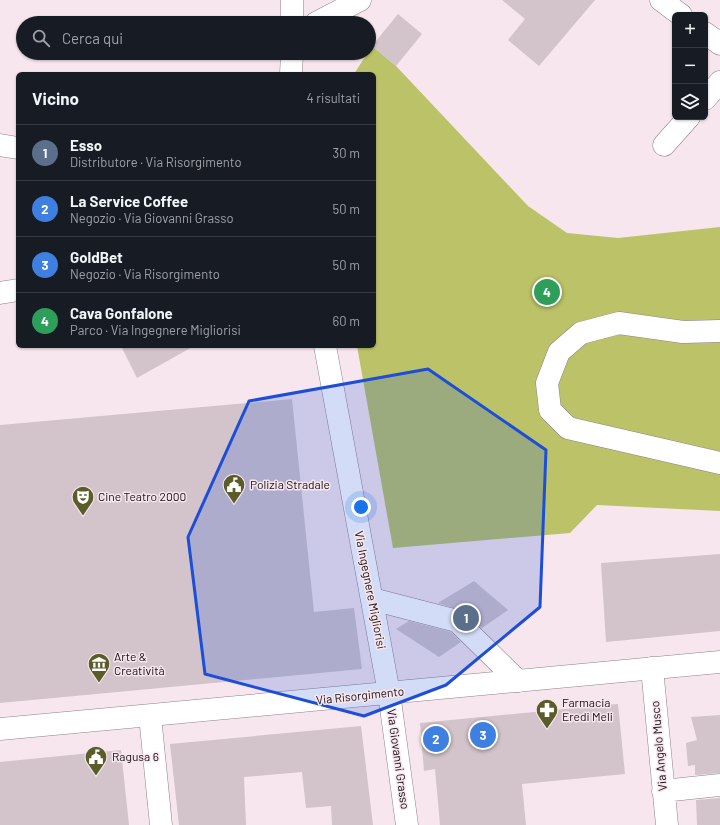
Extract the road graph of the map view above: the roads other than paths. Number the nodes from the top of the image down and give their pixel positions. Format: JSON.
{"nodes":[{"id":1,"x":292,"y":0,"type":"edge"},
{"id":2,"x":360,"y":0,"type":"edge"},
{"id":3,"x":661,"y":0,"type":"edge"},
{"id":4,"x":677,"y":12,"type":"edge"},
{"id":5,"x":292,"y":16,"type":"edge"},
{"id":6,"x":329,"y":16,"type":"edge"},
{"id":7,"x":708,"y":35,"type":"edge"},
{"id":8,"x":720,"y":44,"type":"edge"},
{"id":9,"x":292,"y":60,"type":"edge"},
{"id":10,"x":291,"y":72,"type":"edge"},
{"id":11,"x":720,"y":82,"type":"edge"},
{"id":12,"x":708,"y":96,"type":"edge"},
{"id":13,"x":686,"y":120,"type":"edge"},
{"id":14,"x":0,"y":146,"type":"edge"},
{"id":15,"x":664,"y":146,"type":"dead end"},
{"id":16,"x":16,"y":148,"type":"edge"},
{"id":17,"x":16,"y":290,"type":"edge"},
{"id":18,"x":0,"y":293,"type":"edge"},
{"id":19,"x":720,"y":331,"type":"edge"},
{"id":20,"x":325,"y":348,"type":"edge"},
{"id":21,"x":720,"y":463,"type":"edge"},
{"id":22,"x":372,"y":599,"type":"junction"},
{"id":23,"x":720,"y":662,"type":"edge"},
{"id":24,"x":652,"y":668,"type":"junction"},
{"id":25,"x":518,"y":681,"type":"junction"},
{"id":26,"x":389,"y":693,"type":"junction"},
{"id":27,"x":150,"y":716,"type":"junction"},
{"id":28,"x":0,"y":729,"type":"edge"},
{"id":29,"x":720,"y":785,"type":"edge"},
{"id":30,"x":663,"y":791,"type":"junction"},
{"id":31,"x":162,"y":825,"type":"edge"},
{"id":32,"x":407,"y":825,"type":"edge"},
{"id":33,"x":667,"y":825,"type":"edge"}],
"edges":[{"from":1,"to":5,"type":"street"},
{"from":2,"to":6,"type":"street"},
{"from":3,"to":4,"type":"street"},
{"from":7,"to":8,"type":"street"},
{"from":9,"to":10,"type":"street"},
{"from":11,"to":12,"type":"street"},
{"from":13,"to":15,"type":"street"},
{"from":14,"to":16,"type":"street"},
{"from":17,"to":18,"type":"street"},
{"from":19,"to":21,"type":"street"},
{"from":20,"to":22,"type":"street","name":"Via Ingegnere Migliorisi"},
{"from":22,"to":25,"type":"street"},
{"from":22,"to":26,"type":"street","name":"Via Ingegnere Migliorisi"},
{"from":23,"to":24,"type":"street","name":"Via Risorgimento"},
{"from":24,"to":25,"type":"street","name":"Via Risorgimento"},
{"from":24,"to":30,"type":"street","name":"Via Angelo Musco"},
{"from":25,"to":26,"type":"street","name":"Via Risorgimento"},
{"from":26,"to":27,"type":"street","name":"Via Risorgimento"},
{"from":26,"to":32,"type":"street","name":"Via Giovanni Grasso"},
{"from":27,"to":28,"type":"street","name":"Via Risorgimento"},
{"from":27,"to":31,"type":"street"},
{"from":29,"to":30,"type":"street"},
{"from":30,"to":33,"type":"street","name":"Via Angelo Musco"}]}
